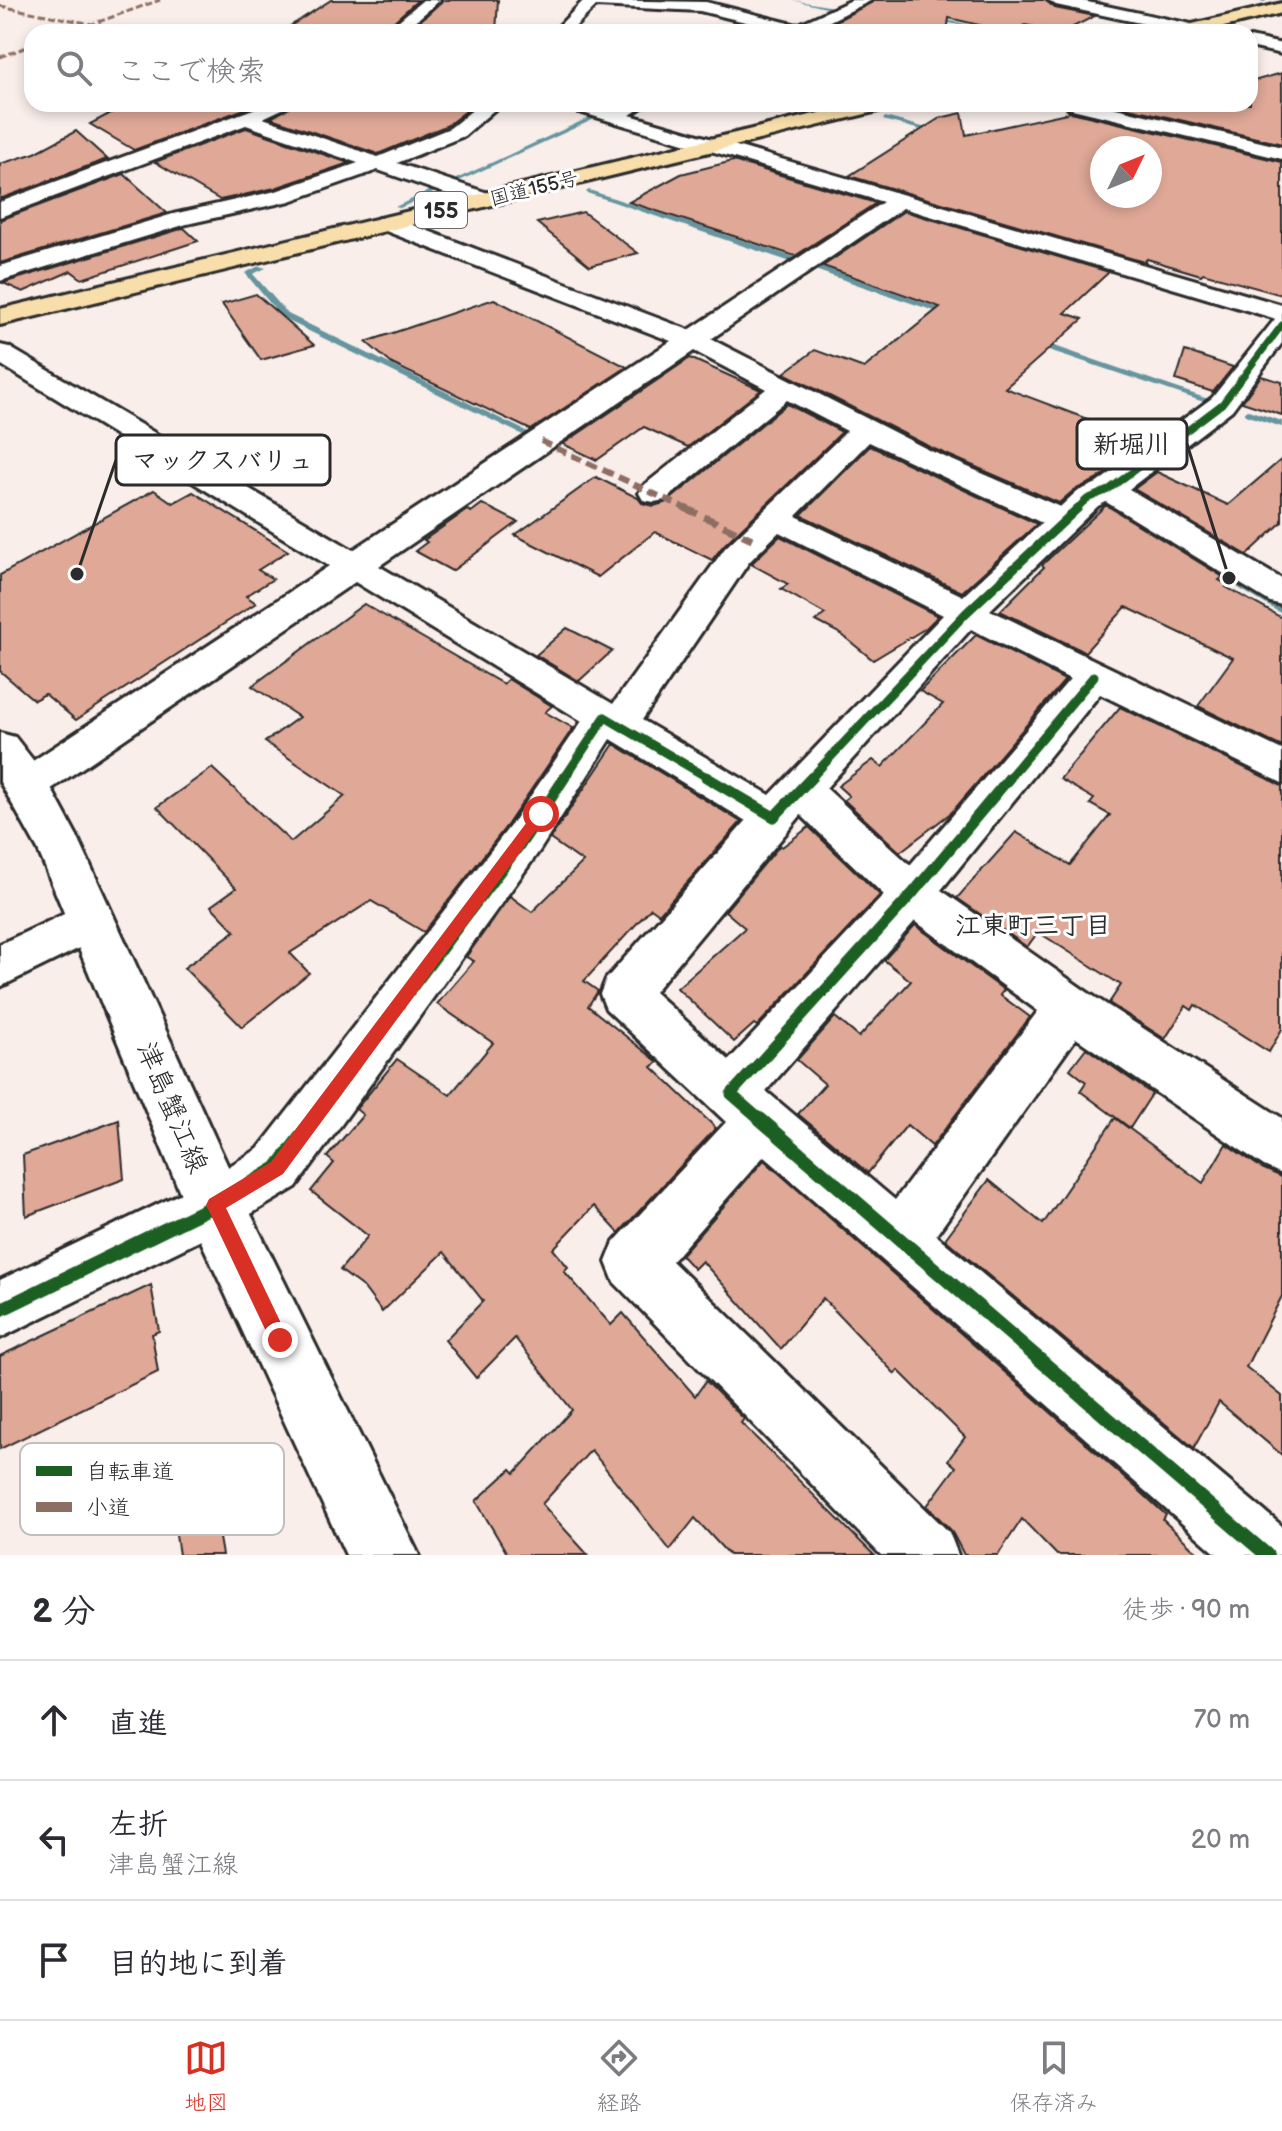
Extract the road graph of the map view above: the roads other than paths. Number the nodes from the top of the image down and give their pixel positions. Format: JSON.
{"nodes":[{"id":1,"x":432,"y":0,"type":"edge"},
{"id":2,"x":864,"y":0,"type":"edge"},
{"id":3,"x":1056,"y":0,"type":"edge"},
{"id":4,"x":592,"y":1,"type":"edge"},
{"id":5,"x":707,"y":5,"type":"edge"},
{"id":6,"x":1282,"y":8,"type":"edge"},
{"id":7,"x":403,"y":24,"type":"edge"},
{"id":8,"x":569,"y":24,"type":"edge"},
{"id":9,"x":688,"y":24,"type":"dead end"},
{"id":10,"x":773,"y":24,"type":"edge"},
{"id":11,"x":812,"y":24,"type":"edge"},
{"id":12,"x":1162,"y":24,"type":"edge"},
{"id":13,"x":1220,"y":24,"type":"edge"},
{"id":14,"x":1258,"y":44,"type":"edge"},
{"id":15,"x":1282,"y":49,"type":"edge"},
{"id":16,"x":264,"y":112,"type":"edge"},
{"id":17,"x":482,"y":112,"type":"edge"},
{"id":18,"x":600,"y":112,"type":"edge"},
{"id":19,"x":621,"y":112,"type":"edge"},
{"id":20,"x":839,"y":112,"type":"edge"},
{"id":21,"x":1109,"y":112,"type":"edge"},
{"id":22,"x":613,"y":116,"type":"junction"},
{"id":23,"x":247,"y":119,"type":"junction"},
{"id":24,"x":716,"y":144,"type":"junction"},
{"id":25,"x":1282,"y":153,"type":"edge"},
{"id":26,"x":382,"y":162,"type":"junction"},
{"id":27,"x":486,"y":200,"type":"junction"},
{"id":28,"x":901,"y":200,"type":"junction"},
{"id":29,"x":0,"y":210,"type":"edge"},
{"id":30,"x":386,"y":223,"type":"junction"},
{"id":31,"x":0,"y":274,"type":"edge"},
{"id":32,"x":0,"y":292,"type":"edge"},
{"id":33,"x":36,"y":308,"type":"junction"},
{"id":34,"x":1282,"y":313,"type":"edge"},
{"id":35,"x":0,"y":317,"type":"edge"},
{"id":36,"x":1282,"y":325,"type":"edge"},
{"id":37,"x":692,"y":340,"type":"junction"},
{"id":38,"x":0,"y":353,"type":"edge"},
{"id":39,"x":785,"y":388,"type":"junction"},
{"id":40,"x":866,"y":429,"type":"junction"},
{"id":41,"x":1108,"y":490,"type":"junction"},
{"id":42,"x":654,"y":493,"type":"dead end"},
{"id":43,"x":773,"y":517,"type":"junction"},
{"id":44,"x":1064,"y":521,"type":"junction"},
{"id":45,"x":351,"y":567,"type":"junction"},
{"id":46,"x":1282,"y":594,"type":"edge"},
{"id":47,"x":966,"y":613,"type":"junction"},
{"id":48,"x":1094,"y":676,"type":"junction"},
{"id":49,"x":611,"y":721,"type":"junction"},
{"id":50,"x":13,"y":767,"type":"edge"},
{"id":51,"x":1282,"y":768,"type":"edge"},
{"id":52,"x":787,"y":803,"type":"junction"},
{"id":53,"x":912,"y":894,"type":"junction"},
{"id":54,"x":92,"y":920,"type":"junction"},
{"id":55,"x":0,"y":966,"type":"edge"},
{"id":56,"x":1070,"y":1007,"type":"junction"},
{"id":57,"x":746,"y":1108,"type":"junction"},
{"id":58,"x":1282,"y":1148,"type":"edge"},
{"id":59,"x":215,"y":1205,"type":"junction"},
{"id":60,"x":900,"y":1239,"type":"junction"},
{"id":61,"x":0,"y":1310,"type":"edge"},
{"id":62,"x":383,"y":1555,"type":"edge"},
{"id":63,"x":926,"y":1555,"type":"edge"},
{"id":64,"x":1267,"y":1555,"type":"edge"}],
"edges":[{"from":1,"to":7,"type":"street"},
{"from":2,"to":11,"type":"street"},
{"from":3,"to":12,"type":"street"},
{"from":4,"to":5,"type":"street"},
{"from":4,"to":8,"type":"street"},
{"from":5,"to":9,"type":"street"},
{"from":5,"to":10,"type":"street"},
{"from":6,"to":13,"type":"highway"},
{"from":14,"to":15,"type":"street"},
{"from":16,"to":23,"type":"street"},
{"from":17,"to":26,"type":"street"},
{"from":18,"to":22,"type":"street"},
{"from":19,"to":22,"type":"street"},
{"from":20,"to":24,"type":"highway","name":"国道155号","number":"155"},
{"from":21,"to":25,"type":"street"},
{"from":22,"to":24,"type":"street"},
{"from":23,"to":26,"type":"street"},
{"from":23,"to":29,"type":"street"},
{"from":24,"to":27,"type":"highway","name":"国道155号","number":"155"},
{"from":24,"to":28,"type":"street"},
{"from":26,"to":27,"type":"street"},
{"from":26,"to":31,"type":"street"},
{"from":27,"to":30,"type":"highway","name":"国道155号","number":"155"},
{"from":28,"to":34,"type":"street"},
{"from":28,"to":37,"type":"street"},
{"from":30,"to":33,"type":"highway","name":"国道155号","number":"155"},
{"from":30,"to":37,"type":"street"},
{"from":32,"to":33,"type":"street"},
{"from":33,"to":35,"type":"highway","name":"国道155号","number":"155"},
{"from":36,"to":41,"type":"street"},
{"from":37,"to":39,"type":"street"},
{"from":37,"to":45,"type":"street"},
{"from":38,"to":45,"type":"street"},
{"from":39,"to":40,"type":"street"},
{"from":39,"to":42,"type":"street"},
{"from":40,"to":43,"type":"street"},
{"from":40,"to":44,"type":"street"},
{"from":41,"to":44,"type":"street"},
{"from":41,"to":46,"type":"street"},
{"from":43,"to":47,"type":"street"},
{"from":43,"to":49,"type":"street"},
{"from":44,"to":47,"type":"street"},
{"from":45,"to":49,"type":"street"},
{"from":45,"to":50,"type":"street"},
{"from":47,"to":48,"type":"street"},
{"from":47,"to":52,"type":"street"},
{"from":48,"to":51,"type":"street"},
{"from":48,"to":53,"type":"street"},
{"from":49,"to":52,"type":"street"},
{"from":49,"to":59,"type":"street"},
{"from":50,"to":54,"type":"main road","name":"津島蟹江線"},
{"from":52,"to":53,"type":"street"},
{"from":52,"to":57,"type":"street"},
{"from":53,"to":56,"type":"street"},
{"from":53,"to":57,"type":"street"},
{"from":54,"to":55,"type":"street"},
{"from":54,"to":59,"type":"main road","name":"津島蟹江線"},
{"from":56,"to":58,"type":"street"},
{"from":56,"to":60,"type":"street"},
{"from":57,"to":60,"type":"street"},
{"from":57,"to":63,"type":"street"},
{"from":59,"to":61,"type":"street"},
{"from":59,"to":62,"type":"main road","name":"津島蟹江線"},
{"from":60,"to":64,"type":"street"}]}
